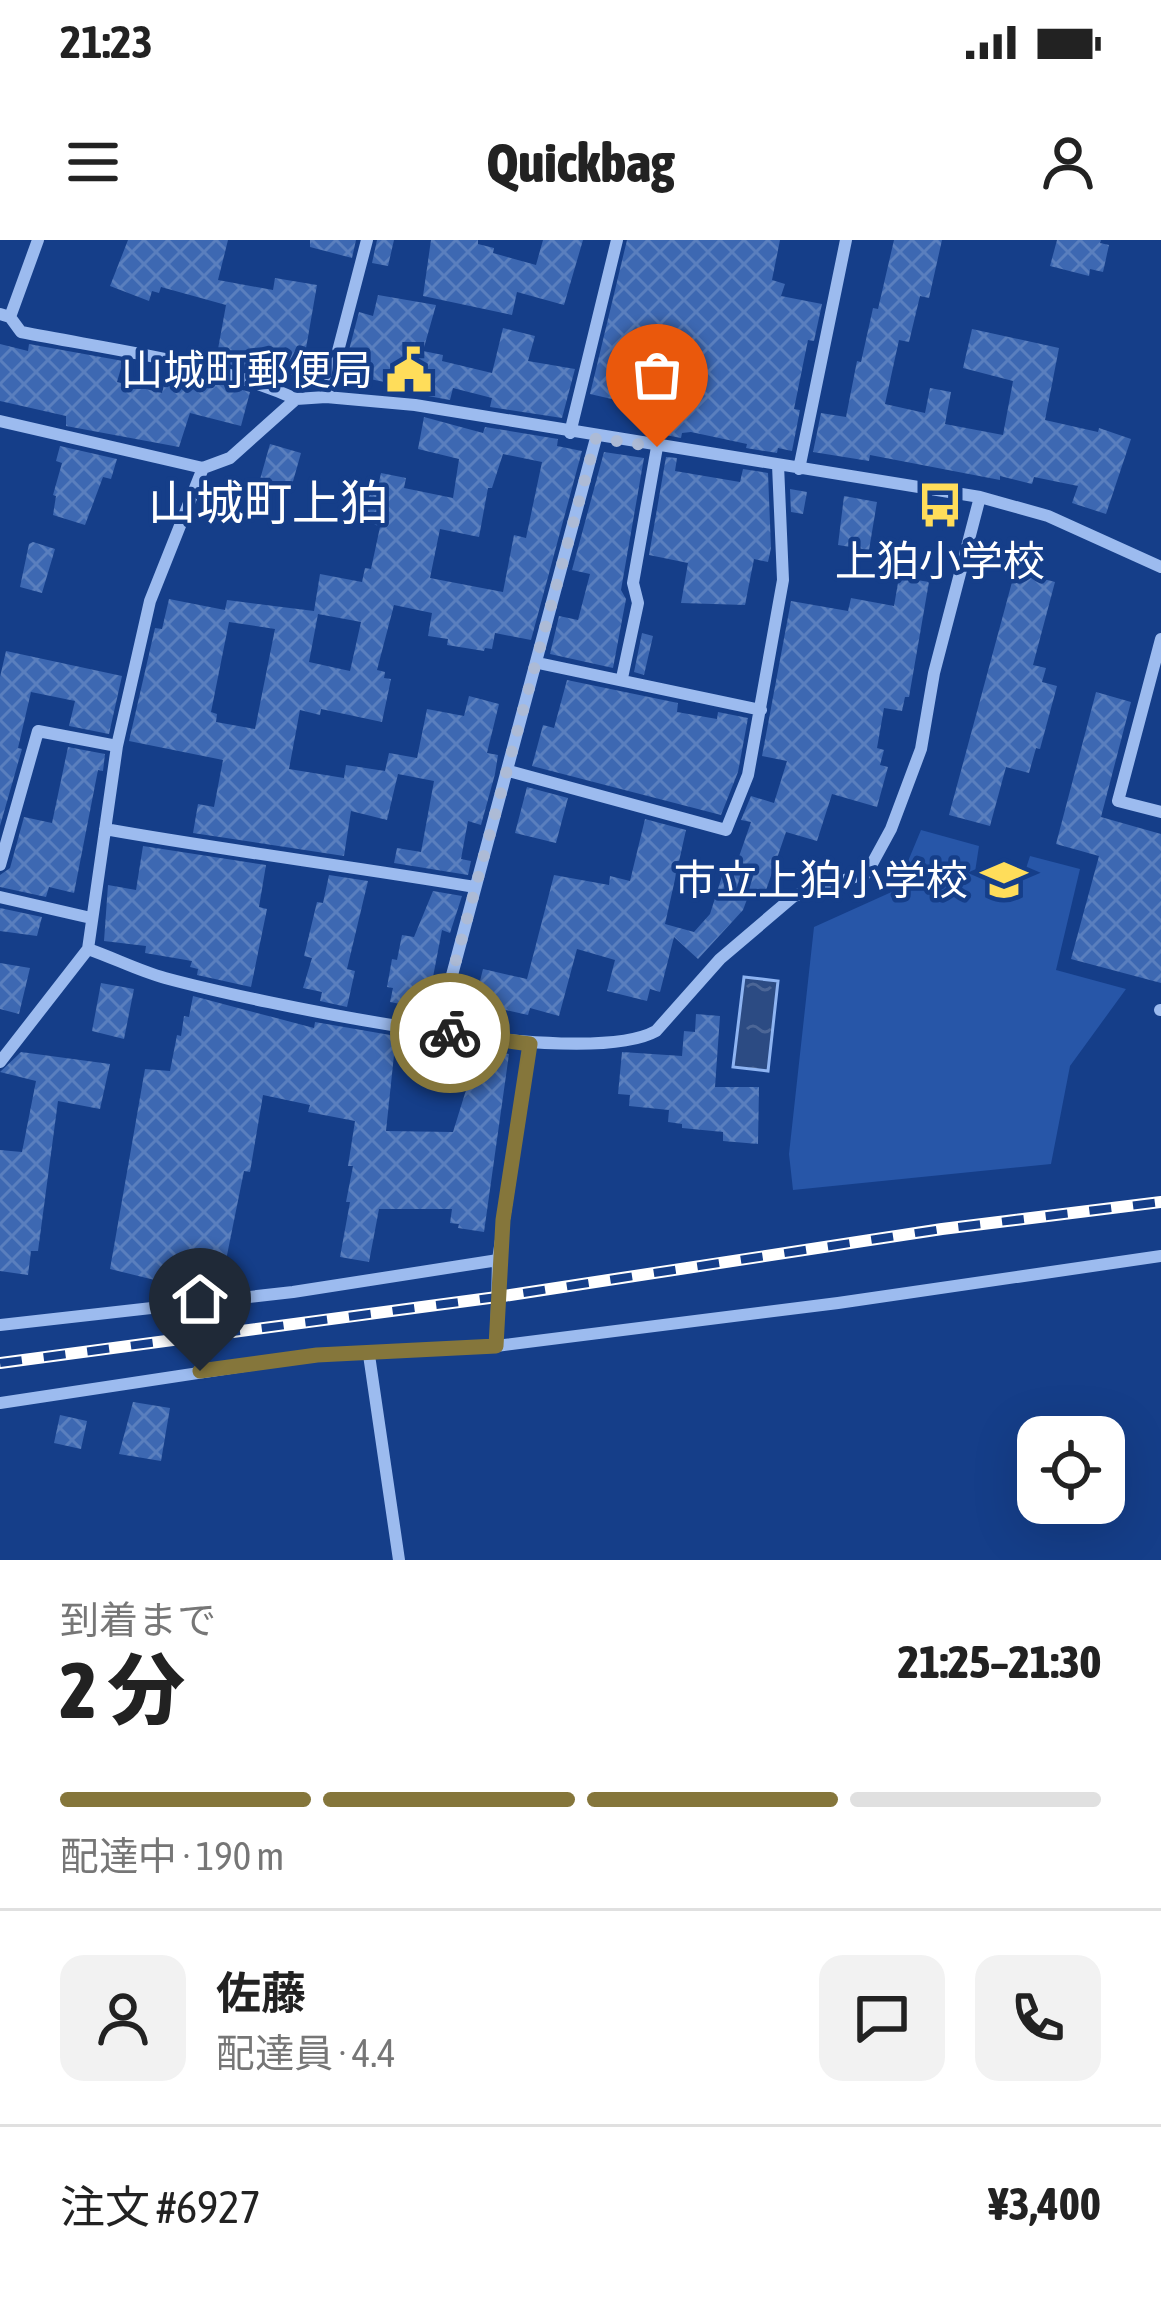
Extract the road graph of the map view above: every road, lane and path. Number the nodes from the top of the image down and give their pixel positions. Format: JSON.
{"nodes":[{"id":1,"x":38,"y":240,"type":"edge"},
{"id":2,"x":367,"y":240,"type":"edge"},
{"id":3,"x":617,"y":240,"type":"edge"},
{"id":4,"x":845,"y":240,"type":"edge"},
{"id":5,"x":5,"y":315,"type":"edge"},
{"id":6,"x":326,"y":397,"type":"junction"},
{"id":7,"x":296,"y":399,"type":"junction"},
{"id":8,"x":0,"y":421,"type":"edge"},
{"id":9,"x":570,"y":433,"type":"junction"},
{"id":10,"x":596,"y":438,"type":"junction"},
{"id":11,"x":657,"y":447,"type":"junction"},
{"id":12,"x":778,"y":465,"type":"junction"},
{"id":13,"x":203,"y":468,"type":"junction"},
{"id":14,"x":799,"y":469,"type":"junction"},
{"id":15,"x":980,"y":497,"type":"junction"},
{"id":16,"x":1161,"y":567,"type":"edge"},
{"id":17,"x":1161,"y":639,"type":"edge"},
{"id":18,"x":538,"y":663,"type":"junction"},
{"id":19,"x":622,"y":678,"type":"junction"},
{"id":20,"x":761,"y":710,"type":"junction"},
{"id":21,"x":117,"y":746,"type":"junction"},
{"id":22,"x":509,"y":771,"type":"junction"},
{"id":23,"x":1161,"y":812,"type":"edge"},
{"id":24,"x":105,"y":829,"type":"junction"},
{"id":25,"x":0,"y":866,"type":"edge"},
{"id":26,"x":475,"y":887,"type":"junction"},
{"id":27,"x":0,"y":896,"type":"edge"},
{"id":28,"x":92,"y":918,"type":"junction"},
{"id":29,"x":88,"y":950,"type":"junction"},
{"id":30,"x":437,"y":1031,"type":"junction"},
{"id":31,"x":530,"y":1044,"type":"junction"},
{"id":32,"x":0,"y":1062,"type":"edge"},
{"id":33,"x":1161,"y":1256,"type":"edge"},
{"id":34,"x":498,"y":1260,"type":"junction"},
{"id":35,"x":0,"y":1325,"type":"edge"},
{"id":36,"x":496,"y":1346,"type":"junction"},
{"id":37,"x":369,"y":1354,"type":"junction"},
{"id":38,"x":0,"y":1403,"type":"edge"},
{"id":39,"x":400,"y":1560,"type":"edge"}],
"edges":[{"from":1,"to":5,"type":"street"},
{"from":2,"to":6,"type":"street"},
{"from":3,"to":9,"type":"street"},
{"from":4,"to":14,"type":"street"},
{"from":5,"to":7,"type":"street"},
{"from":6,"to":7,"type":"street"},
{"from":6,"to":9,"type":"street"},
{"from":7,"to":13,"type":"street"},
{"from":8,"to":13,"type":"street"},
{"from":9,"to":10,"type":"street"},
{"from":10,"to":11,"type":"street"},
{"from":10,"to":18,"type":"street"},
{"from":11,"to":12,"type":"street"},
{"from":11,"to":19,"type":"street"},
{"from":12,"to":14,"type":"street"},
{"from":12,"to":20,"type":"street"},
{"from":13,"to":21,"type":"street"},
{"from":14,"to":15,"type":"street"},
{"from":15,"to":16,"type":"street"},
{"from":15,"to":31,"type":"street"},
{"from":17,"to":23,"type":"street"},
{"from":18,"to":19,"type":"street"},
{"from":18,"to":22,"type":"street"},
{"from":19,"to":20,"type":"street"},
{"from":20,"to":22,"type":"street"},
{"from":21,"to":24,"type":"street"},
{"from":21,"to":25,"type":"street"},
{"from":22,"to":26,"type":"street"},
{"from":24,"to":26,"type":"street"},
{"from":24,"to":28,"type":"street"},
{"from":26,"to":30,"type":"street"},
{"from":27,"to":28,"type":"street"},
{"from":28,"to":29,"type":"street"},
{"from":29,"to":30,"type":"street"},
{"from":29,"to":32,"type":"street"},
{"from":30,"to":31,"type":"street"},
{"from":31,"to":34,"type":"street"},
{"from":33,"to":36,"type":"street"},
{"from":34,"to":35,"type":"street"},
{"from":34,"to":36,"type":"street"},
{"from":36,"to":37,"type":"street"},
{"from":37,"to":38,"type":"street"},
{"from":37,"to":39,"type":"street"}]}
